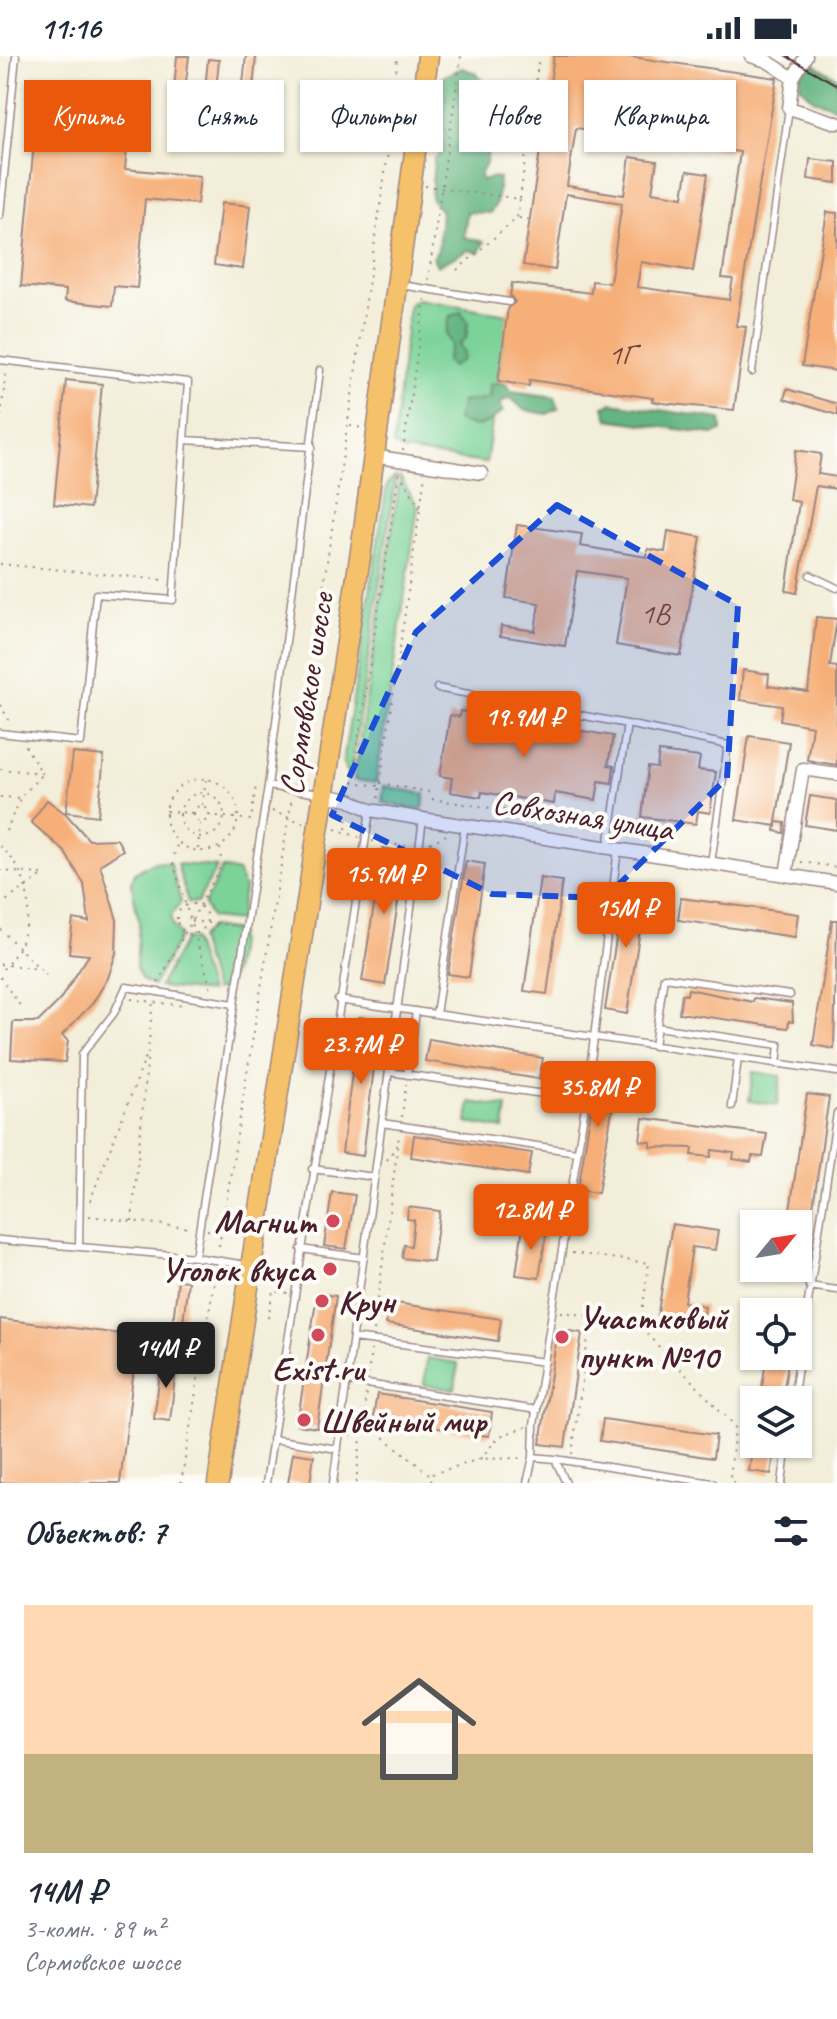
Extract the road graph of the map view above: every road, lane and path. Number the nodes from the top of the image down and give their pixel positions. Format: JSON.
{"nodes":[{"id":1,"x":16,"y":56,"type":"edge"},
{"id":2,"x":397,"y":56,"type":"edge"},
{"id":3,"x":428,"y":56,"type":"edge"},
{"id":4,"x":461,"y":56,"type":"edge"},
{"id":5,"x":539,"y":56,"type":"edge"},
{"id":6,"x":751,"y":56,"type":"edge"},
{"id":7,"x":806,"y":56,"type":"edge"},
{"id":8,"x":793,"y":78,"type":"junction"},
{"id":9,"x":789,"y":108,"type":"junction"},
{"id":10,"x":837,"y":123,"type":"edge"},
{"id":11,"x":441,"y":188,"type":"junction"},
{"id":12,"x":520,"y":199,"type":"junction"},
{"id":13,"x":0,"y":215,"type":"edge"},
{"id":14,"x":517,"y":218,"type":"junction"},
{"id":15,"x":530,"y":220,"type":"dead end"},
{"id":16,"x":457,"y":270,"type":"dead end"},
{"id":17,"x":398,"y":284,"type":"junction"},
{"id":18,"x":427,"y":287,"type":"junction"},
{"id":19,"x":509,"y":302,"type":"dead end"},
{"id":20,"x":4,"y":361,"type":"edge"},
{"id":21,"x":320,"y":370,"type":"dead end"},
{"id":22,"x":752,"y":372,"type":"dead end"},
{"id":23,"x":0,"y":424,"type":"edge"},
{"id":24,"x":349,"y":426,"type":"junction"},
{"id":25,"x":364,"y":428,"type":"dead end"},
{"id":26,"x":184,"y":440,"type":"junction"},
{"id":27,"x":312,"y":447,"type":"junction"},
{"id":28,"x":403,"y":451,"type":"dead end"},
{"id":29,"x":373,"y":456,"type":"junction"},
{"id":30,"x":426,"y":466,"type":"junction"},
{"id":31,"x":481,"y":473,"type":"dead end"},
{"id":32,"x":420,"y":510,"type":"junction"},
{"id":33,"x":0,"y":564,"type":"edge"},
{"id":34,"x":810,"y":575,"type":"dead end"},
{"id":35,"x":174,"y":581,"type":"junction"},
{"id":36,"x":837,"y":588,"type":"edge"},
{"id":37,"x":437,"y":688,"type":"dead end"},
{"id":38,"x":0,"y":705,"type":"edge"},
{"id":39,"x":627,"y":724,"type":"junction"},
{"id":40,"x":0,"y":733,"type":"edge"},
{"id":41,"x":19,"y":735,"type":"junction"},
{"id":42,"x":0,"y":769,"type":"edge"},
{"id":43,"x":42,"y":773,"type":"junction"},
{"id":44,"x":837,"y":774,"type":"edge"},
{"id":45,"x":206,"y":779,"type":"junction"},
{"id":46,"x":256,"y":785,"type":"dead end"},
{"id":47,"x":380,"y":785,"type":"junction"},
{"id":48,"x":268,"y":786,"type":"junction"},
{"id":49,"x":293,"y":789,"type":"junction"},
{"id":50,"x":429,"y":792,"type":"dead end"},
{"id":51,"x":204,"y":793,"type":"junction"},
{"id":52,"x":323,"y":795,"type":"junction"},
{"id":53,"x":0,"y":797,"type":"edge"},
{"id":54,"x":20,"y":798,"type":"junction"},
{"id":55,"x":432,"y":799,"type":"dead end"},
{"id":56,"x":202,"y":806,"type":"junction"},
{"id":57,"x":271,"y":810,"type":"dead end"},
{"id":58,"x":373,"y":810,"type":"junction"},
{"id":59,"x":166,"y":811,"type":"junction"},
{"id":60,"x":180,"y":813,"type":"junction"},
{"id":61,"x":193,"y":813,"type":"junction"},
{"id":62,"x":348,"y":814,"type":"dead end"},
{"id":63,"x":209,"y":815,"type":"junction"},
{"id":64,"x":289,"y":816,"type":"junction"},
{"id":65,"x":224,"y":817,"type":"junction"},
{"id":66,"x":237,"y":818,"type":"junction"},
{"id":67,"x":423,"y":819,"type":"junction"},
{"id":68,"x":200,"y":823,"type":"junction"},
{"id":69,"x":305,"y":823,"type":"dead end"},
{"id":70,"x":465,"y":825,"type":"junction"},
{"id":71,"x":612,"y":827,"type":"junction"},
{"id":72,"x":334,"y":829,"type":"dead end"},
{"id":73,"x":6,"y":831,"type":"dead end"},
{"id":74,"x":345,"y":831,"type":"junction"},
{"id":75,"x":199,"y":837,"type":"junction"},
{"id":76,"x":365,"y":840,"type":"junction"},
{"id":77,"x":178,"y":842,"type":"junction"},
{"id":78,"x":0,"y":846,"type":"edge"},
{"id":79,"x":220,"y":846,"type":"junction"},
{"id":80,"x":613,"y":848,"type":"junction"},
{"id":81,"x":419,"y":849,"type":"junction"},
{"id":82,"x":198,"y":851,"type":"junction"},
{"id":83,"x":174,"y":855,"type":"dead end"},
{"id":84,"x":221,"y":859,"type":"dead end"},
{"id":85,"x":788,"y":860,"type":"junction"},
{"id":86,"x":173,"y":863,"type":"dead end"},
{"id":87,"x":711,"y":863,"type":"junction"},
{"id":88,"x":837,"y":867,"type":"edge"},
{"id":89,"x":220,"y":868,"type":"dead end"},
{"id":90,"x":0,"y":871,"type":"edge"},
{"id":91,"x":20,"y":873,"type":"junction"},
{"id":92,"x":786,"y":875,"type":"junction"},
{"id":93,"x":837,"y":883,"type":"edge"},
{"id":94,"x":25,"y":886,"type":"junction"},
{"id":95,"x":0,"y":905,"type":"edge"},
{"id":96,"x":186,"y":906,"type":"junction"},
{"id":97,"x":198,"y":906,"type":"junction"},
{"id":98,"x":191,"y":920,"type":"junction"},
{"id":99,"x":206,"y":922,"type":"junction"},
{"id":100,"x":246,"y":927,"type":"junction"},
{"id":101,"x":0,"y":929,"type":"edge"},
{"id":102,"x":185,"y":932,"type":"junction"},
{"id":103,"x":194,"y":934,"type":"junction"},
{"id":104,"x":19,"y":949,"type":"junction"},
{"id":105,"x":0,"y":964,"type":"edge"},
{"id":106,"x":8,"y":965,"type":"junction"},
{"id":107,"x":41,"y":969,"type":"junction"},
{"id":108,"x":0,"y":972,"type":"edge"},
{"id":109,"x":46,"y":975,"type":"dead end"},
{"id":110,"x":0,"y":977,"type":"edge"},
{"id":111,"x":156,"y":986,"type":"dead end"},
{"id":112,"x":212,"y":993,"type":"dead end"},
{"id":113,"x":790,"y":995,"type":"dead end"},
{"id":114,"x":122,"y":998,"type":"junction"},
{"id":115,"x":338,"y":1000,"type":"junction"},
{"id":116,"x":153,"y":1001,"type":"junction"},
{"id":117,"x":234,"y":1004,"type":"junction"},
{"id":118,"x":186,"y":1006,"type":"dead end"},
{"id":119,"x":21,"y":1007,"type":"dead end"},
{"id":120,"x":398,"y":1009,"type":"junction"},
{"id":121,"x":416,"y":1011,"type":"junction"},
{"id":122,"x":436,"y":1014,"type":"junction"},
{"id":123,"x":657,"y":1027,"type":"junction"},
{"id":124,"x":595,"y":1037,"type":"junction"},
{"id":125,"x":654,"y":1046,"type":"junction"},
{"id":126,"x":149,"y":1049,"type":"junction"},
{"id":127,"x":738,"y":1058,"type":"junction"},
{"id":128,"x":777,"y":1064,"type":"junction"},
{"id":129,"x":389,"y":1072,"type":"junction"},
{"id":130,"x":837,"y":1072,"type":"edge"},
{"id":131,"x":407,"y":1075,"type":"junction"},
{"id":132,"x":586,"y":1100,"type":"junction"},
{"id":133,"x":732,"y":1106,"type":"dead end"},
{"id":134,"x":837,"y":1113,"type":"edge"},
{"id":135,"x":382,"y":1123,"type":"junction"},
{"id":136,"x":400,"y":1126,"type":"junction"},
{"id":137,"x":577,"y":1152,"type":"junction"},
{"id":138,"x":312,"y":1169,"type":"junction"},
{"id":139,"x":375,"y":1177,"type":"junction"},
{"id":140,"x":82,"y":1216,"type":"junction"},
{"id":141,"x":132,"y":1221,"type":"junction"},
{"id":142,"x":194,"y":1228,"type":"dead end"},
{"id":143,"x":206,"y":1230,"type":"dead end"},
{"id":144,"x":222,"y":1232,"type":"junction"},
{"id":145,"x":0,"y":1240,"type":"edge"},
{"id":146,"x":79,"y":1246,"type":"junction"},
{"id":147,"x":219,"y":1246,"type":"dead end"},
{"id":148,"x":301,"y":1249,"type":"junction"},
{"id":149,"x":559,"y":1251,"type":"junction"},
{"id":150,"x":195,"y":1257,"type":"junction"},
{"id":151,"x":364,"y":1258,"type":"junction"},
{"id":152,"x":251,"y":1266,"type":"junction"},
{"id":153,"x":215,"y":1276,"type":"dead end"},
{"id":154,"x":809,"y":1286,"type":"junction"},
{"id":155,"x":837,"y":1290,"type":"edge"},
{"id":156,"x":293,"y":1294,"type":"junction"},
{"id":157,"x":554,"y":1311,"type":"junction"},
{"id":158,"x":268,"y":1318,"type":"dead end"},
{"id":159,"x":353,"y":1338,"type":"junction"},
{"id":160,"x":372,"y":1342,"type":"junction"},
{"id":161,"x":545,"y":1362,"type":"junction"},
{"id":162,"x":347,"y":1381,"type":"junction"},
{"id":163,"x":367,"y":1384,"type":"junction"},
{"id":164,"x":795,"y":1386,"type":"edge"},
{"id":165,"x":537,"y":1410,"type":"junction"},
{"id":166,"x":363,"y":1420,"type":"junction"},
{"id":167,"x":534,"y":1425,"type":"junction"},
{"id":168,"x":272,"y":1439,"type":"junction"},
{"id":169,"x":338,"y":1449,"type":"junction"},
{"id":170,"x":533,"y":1457,"type":"junction"},
{"id":171,"x":785,"y":1458,"type":"edge"},
{"id":172,"x":480,"y":1459,"type":"junction"},
{"id":173,"x":555,"y":1459,"type":"junction"},
{"id":174,"x":571,"y":1460,"type":"junction"},
{"id":175,"x":429,"y":1474,"type":"junction"},
{"id":176,"x":181,"y":1483,"type":"edge"},
{"id":177,"x":218,"y":1483,"type":"edge"},
{"id":178,"x":266,"y":1483,"type":"edge"},
{"id":179,"x":333,"y":1483,"type":"edge"},
{"id":180,"x":356,"y":1483,"type":"edge"},
{"id":181,"x":432,"y":1483,"type":"edge"},
{"id":182,"x":527,"y":1483,"type":"edge"},
{"id":183,"x":566,"y":1483,"type":"edge"},
{"id":184,"x":713,"y":1483,"type":"edge"},
{"id":185,"x":734,"y":1483,"type":"edge"},
{"id":186,"x":782,"y":1483,"type":"edge"}],
"edges":[{"from":1,"to":13,"type":"lane"},
{"from":2,"to":24,"type":"path"},
{"from":3,"to":17,"type":"main road","name":"Сормовское шоссе"},
{"from":4,"to":11,"type":"path"},
{"from":5,"to":12,"type":"path"},
{"from":6,"to":8,"type":"street"},
{"from":7,"to":8,"type":"street"},
{"from":8,"to":9,"type":"street"},
{"from":9,"to":10,"type":"street"},
{"from":9,"to":22,"type":"lane"},
{"from":11,"to":12,"type":"path"},
{"from":11,"to":18,"type":"path"},
{"from":12,"to":14,"type":"path"},
{"from":14,"to":15,"type":"path"},
{"from":14,"to":16,"type":"path"},
{"from":17,"to":18,"type":"lane"},
{"from":17,"to":29,"type":"main road","name":"Сормовское шоссе"},
{"from":18,"to":19,"type":"lane"},
{"from":18,"to":28,"type":"path"},
{"from":20,"to":23,"type":"path"},
{"from":20,"to":26,"type":"lane"},
{"from":21,"to":27,"type":"lane"},
{"from":24,"to":25,"type":"path"},
{"from":24,"to":49,"type":"path"},
{"from":26,"to":27,"type":"lane"},
{"from":26,"to":35,"type":"lane"},
{"from":27,"to":48,"type":"lane"},
{"from":29,"to":30,"type":"street"},
{"from":29,"to":52,"type":"main road","name":"Сормовское шоссе"},
{"from":30,"to":31,"type":"street"},
{"from":30,"to":32,"type":"path"},
{"from":32,"to":47,"type":"path"},
{"from":32,"to":47,"type":"path"},
{"from":33,"to":35,"type":"path"},
{"from":34,"to":36,"type":"lane"},
{"from":35,"to":41,"type":"lane"},
{"from":37,"to":39,"type":"lane"},
{"from":38,"to":41,"type":"path"},
{"from":39,"to":71,"type":"lane"},
{"from":39,"to":87,"type":"lane"},
{"from":40,"to":41,"type":"lane"},
{"from":41,"to":43,"type":"path"},
{"from":42,"to":43,"type":"path"},
{"from":43,"to":54,"type":"path"},
{"from":44,"to":85,"type":"street"},
{"from":45,"to":51,"type":"path"},
{"from":45,"to":59,"type":"path"},
{"from":45,"to":66,"type":"path"},
{"from":46,"to":66,"type":"path"},
{"from":47,"to":50,"type":"path"},
{"from":47,"to":58,"type":"path"},
{"from":48,"to":49,"type":"lane"},
{"from":48,"to":100,"type":"lane"},
{"from":49,"to":52,"type":"lane"},
{"from":49,"to":64,"type":"path"},
{"from":51,"to":56,"type":"path"},
{"from":51,"to":60,"type":"path"},
{"from":51,"to":65,"type":"path"},
{"from":52,"to":58,"type":"street","name":"Совхозная улица"},
{"from":52,"to":152,"type":"main road","name":"Сормовское шоссе"},
{"from":53,"to":54,"type":"path"},
{"from":54,"to":73,"type":"path"},
{"from":55,"to":71,"type":"path"},
{"from":56,"to":61,"type":"path"},
{"from":56,"to":63,"type":"path"},
{"from":57,"to":64,"type":"path"},
{"from":58,"to":67,"type":"street","name":"Совхозная улица"},
{"from":58,"to":76,"type":"lane"},
{"from":59,"to":60,"type":"path"},
{"from":59,"to":77,"type":"path"},
{"from":60,"to":61,"type":"path"},
{"from":60,"to":75,"type":"path"},
{"from":61,"to":68,"type":"path"},
{"from":62,"to":74,"type":"path"},
{"from":63,"to":65,"type":"path"},
{"from":63,"to":68,"type":"path"},
{"from":64,"to":69,"type":"path"},
{"from":64,"to":144,"type":"path"},
{"from":65,"to":66,"type":"path"},
{"from":65,"to":75,"type":"path"},
{"from":66,"to":79,"type":"path"},
{"from":67,"to":70,"type":"street","name":"Совхозная улица"},
{"from":67,"to":81,"type":"lane"},
{"from":68,"to":75,"type":"path"},
{"from":70,"to":80,"type":"street","name":"Совхозная улица"},
{"from":70,"to":81,"type":"path"},
{"from":70,"to":122,"type":"lane"},
{"from":71,"to":80,"type":"lane"},
{"from":72,"to":74,"type":"path"},
{"from":74,"to":76,"type":"path"},
{"from":75,"to":82,"type":"path"},
{"from":76,"to":81,"type":"path"},
{"from":76,"to":115,"type":"lane"},
{"from":77,"to":82,"type":"path"},
{"from":77,"to":83,"type":"path"},
{"from":78,"to":91,"type":"path"},
{"from":79,"to":82,"type":"path"},
{"from":79,"to":84,"type":"path"},
{"from":80,"to":87,"type":"street","name":"Совхозная улица"},
{"from":80,"to":124,"type":"lane"},
{"from":81,"to":120,"type":"lane"},
{"from":85,"to":88,"type":"path"},
{"from":85,"to":92,"type":"street"},
{"from":86,"to":96,"type":"path"},
{"from":87,"to":92,"type":"street","name":"Совхозная улица"},
{"from":89,"to":97,"type":"path"},
{"from":90,"to":91,"type":"path"},
{"from":91,"to":94,"type":"path"},
{"from":91,"to":94,"type":"path"},
{"from":92,"to":93,"type":"street","name":"Совхозная улица"},
{"from":94,"to":95,"type":"path"},
{"from":94,"to":104,"type":"path"},
{"from":96,"to":97,"type":"path"},
{"from":96,"to":98,"type":"path"},
{"from":96,"to":102,"type":"path"},
{"from":97,"to":98,"type":"path"},
{"from":97,"to":99,"type":"path"},
{"from":98,"to":99,"type":"path"},
{"from":98,"to":102,"type":"path"},
{"from":98,"to":103,"type":"path"},
{"from":99,"to":100,"type":"path"},
{"from":99,"to":103,"type":"path"},
{"from":100,"to":117,"type":"lane"},
{"from":101,"to":104,"type":"path"},
{"from":102,"to":103,"type":"path"},
{"from":102,"to":111,"type":"path"},
{"from":103,"to":112,"type":"path"},
{"from":104,"to":106,"type":"path"},
{"from":104,"to":107,"type":"path"},
{"from":105,"to":106,"type":"path"},
{"from":106,"to":107,"type":"path"},
{"from":106,"to":108,"type":"path"},
{"from":107,"to":109,"type":"path"},
{"from":110,"to":119,"type":"path"},
{"from":113,"to":123,"type":"lane"},
{"from":114,"to":116,"type":"path"},
{"from":114,"to":117,"type":"lane"},
{"from":114,"to":140,"type":"lane"},
{"from":115,"to":120,"type":"lane"},
{"from":115,"to":138,"type":"lane"},
{"from":116,"to":118,"type":"path"},
{"from":116,"to":126,"type":"path"},
{"from":117,"to":150,"type":"lane"},
{"from":120,"to":121,"type":"lane"},
{"from":120,"to":129,"type":"lane"},
{"from":121,"to":122,"type":"lane"},
{"from":121,"to":131,"type":"lane"},
{"from":122,"to":124,"type":"lane"},
{"from":123,"to":125,"type":"lane"},
{"from":123,"to":128,"type":"lane"},
{"from":124,"to":125,"type":"lane"},
{"from":124,"to":132,"type":"lane"},
{"from":125,"to":127,"type":"lane"},
{"from":126,"to":140,"type":"path"},
{"from":126,"to":141,"type":"path"},
{"from":127,"to":128,"type":"lane"},
{"from":127,"to":133,"type":"lane"},
{"from":128,"to":130,"type":"lane"},
{"from":129,"to":131,"type":"lane"},
{"from":129,"to":135,"type":"lane"},
{"from":131,"to":132,"type":"lane"},
{"from":131,"to":136,"type":"path"},
{"from":132,"to":137,"type":"lane"},
{"from":134,"to":154,"type":"lane"},
{"from":135,"to":136,"type":"lane"},
{"from":135,"to":139,"type":"lane"},
{"from":136,"to":137,"type":"lane"},
{"from":136,"to":160,"type":"path"},
{"from":137,"to":149,"type":"lane"},
{"from":138,"to":139,"type":"lane"},
{"from":138,"to":148,"type":"lane"},
{"from":139,"to":151,"type":"lane"},
{"from":140,"to":141,"type":"path"},
{"from":140,"to":146,"type":"lane"},
{"from":141,"to":142,"type":"path"},
{"from":143,"to":144,"type":"path"},
{"from":144,"to":147,"type":"path"},
{"from":145,"to":146,"type":"lane"},
{"from":146,"to":150,"type":"lane"},
{"from":148,"to":151,"type":"lane"},
{"from":148,"to":156,"type":"lane"},
{"from":149,"to":157,"type":"lane"},
{"from":149,"to":185,"type":"path"},
{"from":150,"to":152,"type":"lane"},
{"from":151,"to":159,"type":"lane"},
{"from":152,"to":177,"type":"main road","name":"Сормовское шоссе"},
{"from":153,"to":176,"type":"path"},
{"from":154,"to":155,"type":"lane"},
{"from":154,"to":164,"type":"lane"},
{"from":156,"to":158,"type":"path"},
{"from":156,"to":168,"type":"lane"},
{"from":157,"to":161,"type":"lane"},
{"from":157,"to":174,"type":"path"},
{"from":159,"to":160,"type":"lane"},
{"from":159,"to":162,"type":"lane"},
{"from":160,"to":161,"type":"lane"},
{"from":160,"to":163,"type":"path"},
{"from":161,"to":165,"type":"lane"},
{"from":162,"to":163,"type":"lane"},
{"from":162,"to":169,"type":"lane"},
{"from":163,"to":165,"type":"lane"},
{"from":163,"to":166,"type":"path"},
{"from":165,"to":167,"type":"lane"},
{"from":166,"to":169,"type":"path"},
{"from":166,"to":175,"type":"path"},
{"from":166,"to":180,"type":"path"},
{"from":167,"to":170,"type":"lane"},
{"from":167,"to":172,"type":"path"},
{"from":168,"to":169,"type":"lane"},
{"from":168,"to":178,"type":"lane"},
{"from":169,"to":179,"type":"lane"},
{"from":170,"to":172,"type":"path"},
{"from":170,"to":173,"type":"lane"},
{"from":170,"to":182,"type":"lane"},
{"from":171,"to":186,"type":"lane"},
{"from":172,"to":175,"type":"path"},
{"from":173,"to":174,"type":"lane"},
{"from":173,"to":183,"type":"lane"},
{"from":174,"to":184,"type":"lane"},
{"from":175,"to":181,"type":"path"}]}
